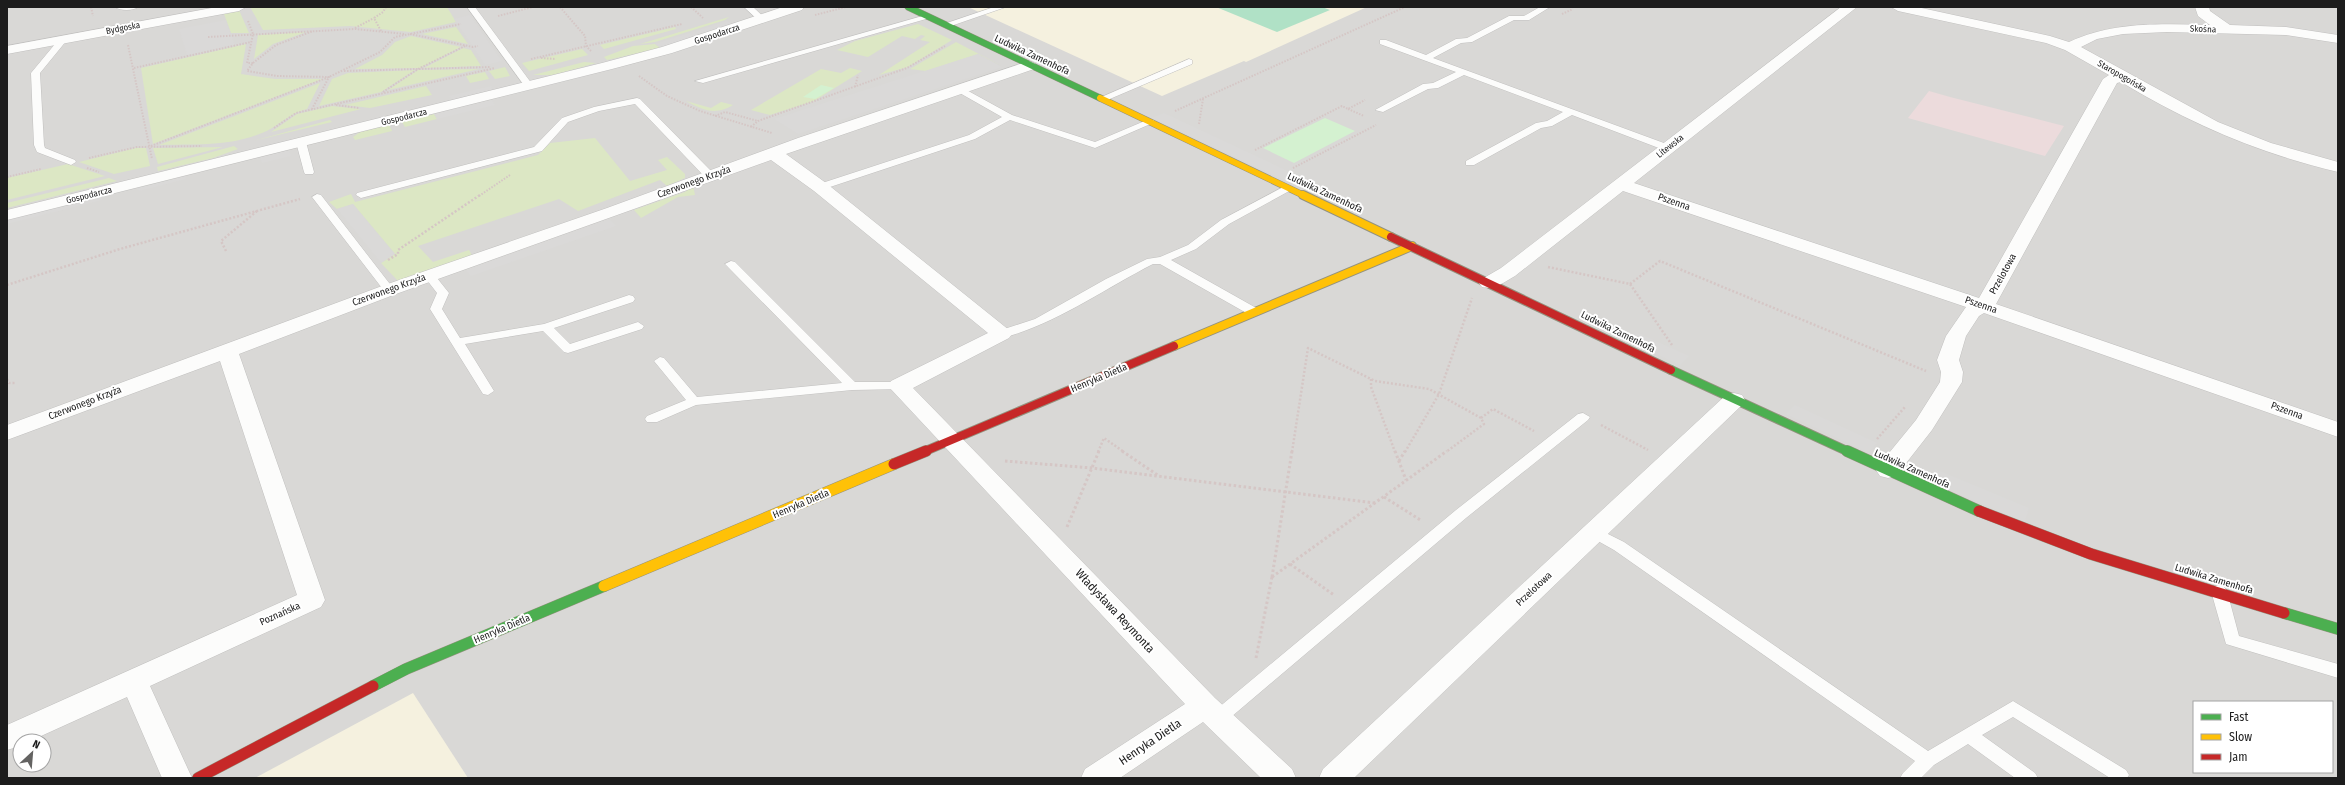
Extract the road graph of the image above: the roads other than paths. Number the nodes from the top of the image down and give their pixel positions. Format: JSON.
{"nodes":[{"id":1,"x":120,"y":7,"type":"edge"},
{"id":2,"x":134,"y":7,"type":"edge"},
{"id":3,"x":239,"y":7,"type":"edge"},
{"id":4,"x":471,"y":7,"type":"edge"},
{"id":5,"x":748,"y":7,"type":"edge"},
{"id":6,"x":908,"y":7,"type":"edge"},
{"id":7,"x":1002,"y":7,"type":"edge"},
{"id":8,"x":1546,"y":7,"type":"edge"},
{"id":9,"x":1850,"y":7,"type":"edge"},
{"id":10,"x":1898,"y":7,"type":"edge"},
{"id":11,"x":2202,"y":7,"type":"edge"},
{"id":12,"x":803,"y":10,"type":"edge"},
{"id":13,"x":929,"y":17,"type":"junction"},
{"id":14,"x":762,"y":19,"type":"junction"},
{"id":15,"x":945,"y":25,"type":"junction"},
{"id":16,"x":2227,"y":30,"type":"junction"},
{"id":17,"x":2338,"y":39,"type":"edge"},
{"id":18,"x":63,"y":40,"type":"junction"},
{"id":19,"x":1383,"y":42,"type":"dead end"},
{"id":20,"x":2070,"y":47,"type":"junction"},
{"id":21,"x":7,"y":50,"type":"edge"},
{"id":22,"x":1426,"y":58,"type":"junction"},
{"id":23,"x":1189,"y":62,"type":"dead end"},
{"id":24,"x":1029,"y":66,"type":"junction"},
{"id":25,"x":1464,"y":72,"type":"junction"},
{"id":26,"x":2123,"y":77,"type":"junction"},
{"id":27,"x":700,"y":80,"type":"dead end"},
{"id":28,"x":528,"y":86,"type":"junction"},
{"id":29,"x":961,"y":90,"type":"junction"},
{"id":30,"x":1102,"y":99,"type":"junction"},
{"id":31,"x":1380,"y":110,"type":"dead end"},
{"id":32,"x":1571,"y":112,"type":"junction"},
{"id":33,"x":1010,"y":117,"type":"junction"},
{"id":34,"x":1150,"y":122,"type":"junction"},
{"id":35,"x":301,"y":142,"type":"junction"},
{"id":36,"x":1668,"y":148,"type":"junction"},
{"id":37,"x":773,"y":153,"type":"junction"},
{"id":38,"x":71,"y":162,"type":"road end"},
{"id":39,"x":1470,"y":163,"type":"dead end"},
{"id":40,"x":2338,"y":167,"type":"edge"},
{"id":41,"x":309,"y":172,"type":"dead end"},
{"id":42,"x":710,"y":176,"type":"junction"},
{"id":43,"x":1622,"y":185,"type":"junction"},
{"id":44,"x":820,"y":187,"type":"junction"},
{"id":45,"x":1287,"y":188,"type":"junction"},
{"id":46,"x":361,"y":195,"type":"dead end"},
{"id":47,"x":316,"y":197,"type":"road end"},
{"id":48,"x":7,"y":216,"type":"edge"},
{"id":49,"x":1412,"y":246,"type":"junction"},
{"id":50,"x":1162,"y":260,"type":"junction"},
{"id":51,"x":731,"y":264,"type":"dead end"},
{"id":52,"x":429,"y":275,"type":"junction"},
{"id":53,"x":1490,"y":282,"type":"junction"},
{"id":54,"x":389,"y":290,"type":"junction"},
{"id":55,"x":629,"y":299,"type":"dead end"},
{"id":56,"x":1983,"y":306,"type":"junction"},
{"id":57,"x":1254,"y":312,"type":"junction"},
{"id":58,"x":638,"y":326,"type":"dead end"},
{"id":59,"x":546,"y":327,"type":"junction"},
{"id":60,"x":1002,"y":334,"type":"junction"},
{"id":61,"x":457,"y":342,"type":"junction"},
{"id":62,"x":227,"y":349,"type":"junction"},
{"id":63,"x":660,"y":361,"type":"dead end"},
{"id":64,"x":852,"y":386,"type":"junction"},
{"id":65,"x":899,"y":386,"type":"junction"},
{"id":66,"x":488,"y":391,"type":"dead end"},
{"id":67,"x":1734,"y":400,"type":"junction"},
{"id":68,"x":694,"y":401,"type":"junction"},
{"id":69,"x":1583,"y":417,"type":"road end"},
{"id":70,"x":652,"y":419,"type":"dead end"},
{"id":71,"x":2338,"y":430,"type":"edge"},
{"id":72,"x":7,"y":433,"type":"edge"},
{"id":73,"x":960,"y":449,"type":"junction"},
{"id":74,"x":1888,"y":470,"type":"junction"},
{"id":75,"x":1594,"y":532,"type":"junction"},
{"id":76,"x":2219,"y":591,"type":"junction"},
{"id":77,"x":2338,"y":629,"type":"edge"},
{"id":78,"x":2338,"y":671,"type":"edge"},
{"id":79,"x":134,"y":681,"type":"junction"},
{"id":80,"x":1211,"y":712,"type":"junction"},
{"id":81,"x":1968,"y":735,"type":"junction"},
{"id":82,"x":7,"y":738,"type":"edge"},
{"id":83,"x":1928,"y":760,"type":"junction"},
{"id":84,"x":2120,"y":775,"type":"dead end"},
{"id":85,"x":176,"y":778,"type":"edge"},
{"id":86,"x":198,"y":778,"type":"edge"},
{"id":87,"x":1096,"y":778,"type":"edge"},
{"id":88,"x":1281,"y":778,"type":"edge"},
{"id":89,"x":1334,"y":778,"type":"edge"},
{"id":90,"x":1909,"y":778,"type":"edge"},
{"id":91,"x":2029,"y":778,"type":"edge"}],
"edges":[{"from":1,"to":2,"type":"lane"},
{"from":3,"to":18,"type":"street","name":"Bydgoska"},
{"from":4,"to":28,"type":"lane"},
{"from":5,"to":14,"type":"lane"},
{"from":6,"to":13,"type":"street","name":"Ludwika Zamenhofa"},
{"from":7,"to":15,"type":"lane"},
{"from":8,"to":22,"type":"lane"},
{"from":9,"to":36,"type":"street","name":"Litewska"},
{"from":10,"to":20,"type":"street","name":"Staropogońska"},
{"from":11,"to":16,"type":"street"},
{"from":12,"to":14,"type":"street","name":"Gospodarcza"},
{"from":13,"to":15,"type":"street","name":"Ludwika Zamenhofa"},
{"from":13,"to":27,"type":"lane"},
{"from":14,"to":28,"type":"street","name":"Gospodarcza"},
{"from":15,"to":24,"type":"street","name":"Ludwika Zamenhofa"},
{"from":16,"to":17,"type":"street","name":"Skośna"},
{"from":16,"to":20,"type":"street","name":"Skośna"},
{"from":18,"to":21,"type":"street","name":"Bydgoska"},
{"from":18,"to":38,"type":"lane"},
{"from":19,"to":22,"type":"lane"},
{"from":20,"to":26,"type":"street","name":"Staropogońska"},
{"from":22,"to":25,"type":"lane"},
{"from":23,"to":30,"type":"lane"},
{"from":24,"to":29,"type":"street","name":"Czerwonego Krzyża"},
{"from":24,"to":30,"type":"street","name":"Ludwika Zamenhofa"},
{"from":25,"to":31,"type":"lane"},
{"from":25,"to":32,"type":"lane"},
{"from":26,"to":40,"type":"street","name":"Staropogońska"},
{"from":26,"to":56,"type":"street","name":"Przelotowa"},
{"from":28,"to":35,"type":"street","name":"Gospodarcza"},
{"from":29,"to":33,"type":"lane"},
{"from":29,"to":37,"type":"street","name":"Czerwonego Krzyża"},
{"from":30,"to":34,"type":"street","name":"Ludwika Zamenhofa"},
{"from":32,"to":36,"type":"lane"},
{"from":32,"to":39,"type":"lane"},
{"from":33,"to":34,"type":"lane"},
{"from":33,"to":44,"type":"lane"},
{"from":34,"to":45,"type":"street","name":"Ludwika Zamenhofa"},
{"from":35,"to":41,"type":"lane"},
{"from":35,"to":48,"type":"street","name":"Gospodarcza"},
{"from":36,"to":43,"type":"street","name":"Litewska"},
{"from":37,"to":42,"type":"street","name":"Czerwonego Krzyża"},
{"from":37,"to":44,"type":"street"},
{"from":42,"to":46,"type":"lane"},
{"from":42,"to":52,"type":"street","name":"Czerwonego Krzyża"},
{"from":43,"to":53,"type":"street","name":"Litewska"},
{"from":43,"to":56,"type":"street","name":"Pszenna"},
{"from":44,"to":60,"type":"street"},
{"from":45,"to":49,"type":"street","name":"Ludwika Zamenhofa"},
{"from":45,"to":50,"type":"lane"},
{"from":47,"to":54,"type":"lane"},
{"from":49,"to":53,"type":"street","name":"Ludwika Zamenhofa"},
{"from":49,"to":57,"type":"street","name":"Henryka Dietla"},
{"from":50,"to":57,"type":"lane"},
{"from":50,"to":60,"type":"lane"},
{"from":51,"to":64,"type":"lane"},
{"from":52,"to":54,"type":"street","name":"Czerwonego Krzyża"},
{"from":52,"to":61,"type":"lane"},
{"from":53,"to":67,"type":"street","name":"Ludwika Zamenhofa"},
{"from":54,"to":62,"type":"street","name":"Czerwonego Krzyża"},
{"from":55,"to":59,"type":"lane"},
{"from":56,"to":71,"type":"street","name":"Pszenna"},
{"from":56,"to":74,"type":"street","name":"Przelotowa"},
{"from":57,"to":73,"type":"street","name":"Henryka Dietla"},
{"from":58,"to":59,"type":"lane"},
{"from":59,"to":61,"type":"lane"},
{"from":60,"to":65,"type":"street"},
{"from":61,"to":66,"type":"lane"},
{"from":62,"to":72,"type":"street","name":"Czerwonego Krzyża"},
{"from":62,"to":79,"type":"street","name":"Poznańska"},
{"from":63,"to":68,"type":"lane"},
{"from":64,"to":65,"type":"lane"},
{"from":64,"to":68,"type":"lane"},
{"from":65,"to":73,"type":"street"},
{"from":67,"to":74,"type":"street","name":"Ludwika Zamenhofa"},
{"from":67,"to":75,"type":"street","name":"Przelotowa"},
{"from":68,"to":70,"type":"lane"},
{"from":69,"to":80,"type":"lane"},
{"from":73,"to":80,"type":"street","name":"Władysława Reymonta"},
{"from":73,"to":86,"type":"street","name":"Henryka Dietla"},
{"from":74,"to":76,"type":"street","name":"Ludwika Zamenhofa"},
{"from":75,"to":83,"type":"lane"},
{"from":75,"to":89,"type":"street","name":"Przelotowa"},
{"from":76,"to":77,"type":"street","name":"Ludwika Zamenhofa"},
{"from":76,"to":78,"type":"lane"},
{"from":79,"to":82,"type":"street","name":"Poznańska"},
{"from":79,"to":85,"type":"street"},
{"from":80,"to":87,"type":"street","name":"Henryka Dietla"},
{"from":80,"to":88,"type":"street","name":"Władysława Reymonta"},
{"from":81,"to":83,"type":"lane"},
{"from":81,"to":84,"type":"lane"},
{"from":81,"to":91,"type":"lane"},
{"from":83,"to":90,"type":"lane"}]}
